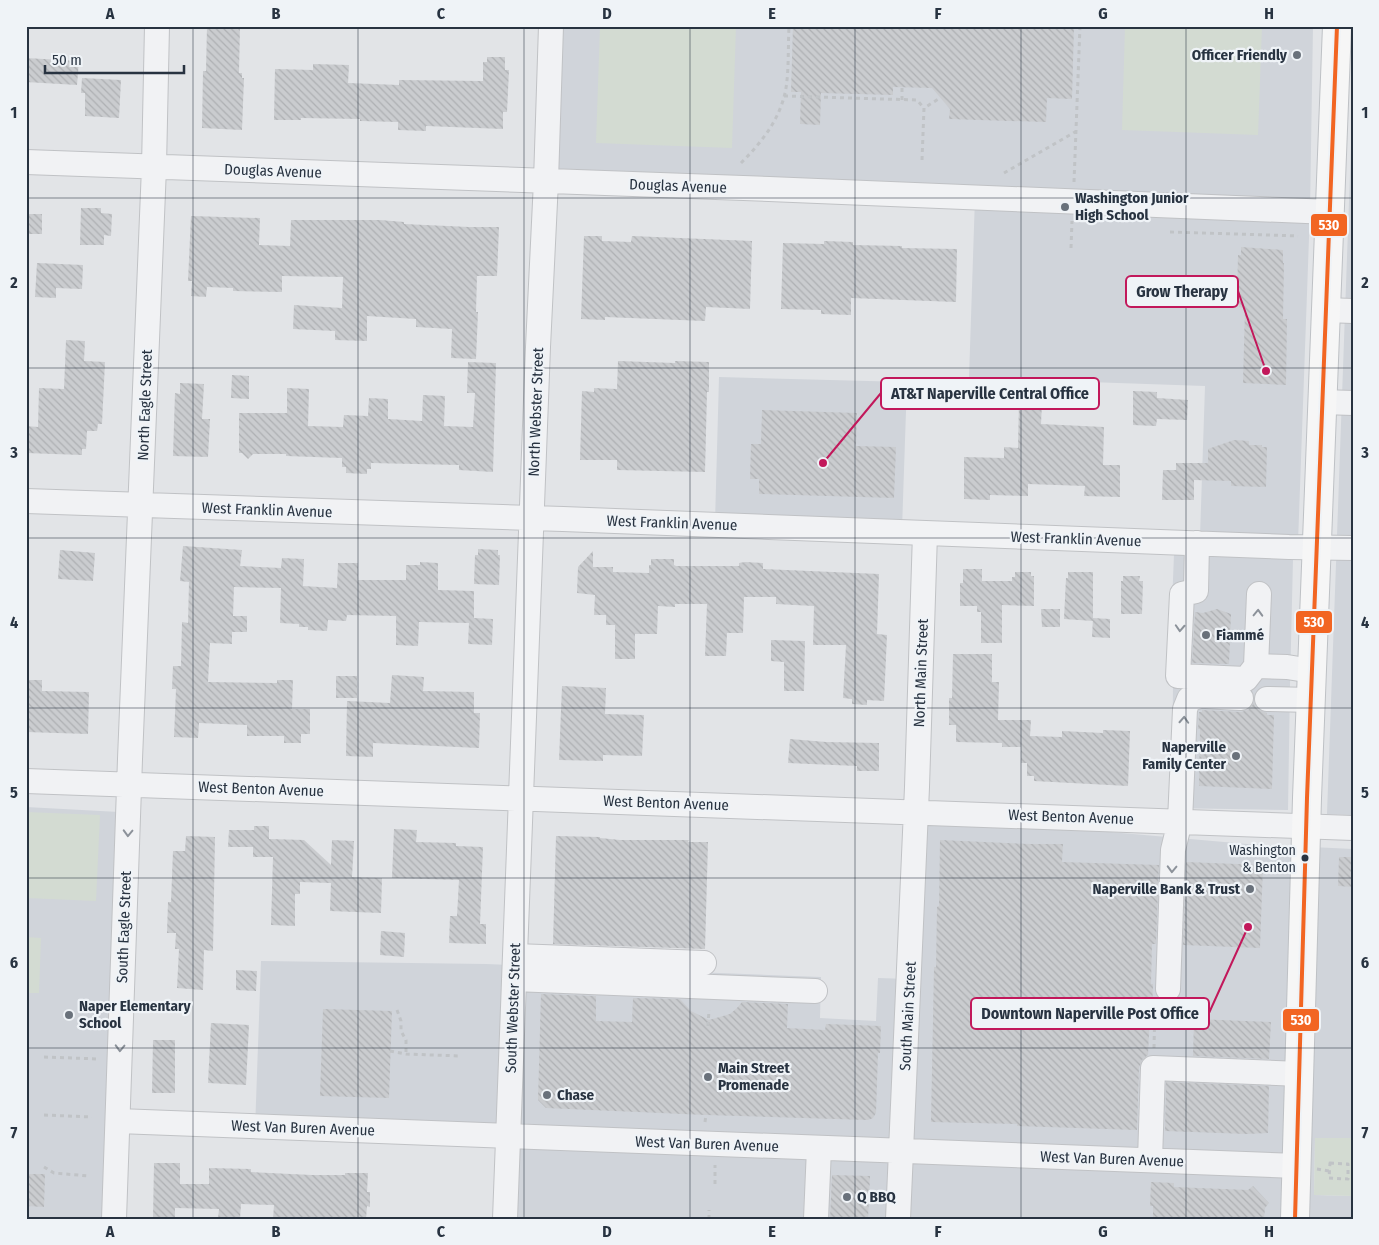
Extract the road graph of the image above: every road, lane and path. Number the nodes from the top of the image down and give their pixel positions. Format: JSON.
{"nodes":[{"id":1,"x":157,"y":26,"type":"edge"},
{"id":2,"x":551,"y":26,"type":"edge"},
{"id":3,"x":789,"y":26,"type":"edge"},
{"id":4,"x":1080,"y":26,"type":"edge"},
{"id":5,"x":1336,"y":26,"type":"edge"},
{"id":6,"x":1344,"y":57,"type":"edge"},
{"id":7,"x":1073,"y":69,"type":"dead end"},
{"id":8,"x":1078,"y":70,"type":"junction"},
{"id":9,"x":902,"y":87,"type":"dead end"},
{"id":10,"x":784,"y":96,"type":"junction"},
{"id":11,"x":940,"y":98,"type":"dead end"},
{"id":12,"x":902,"y":100,"type":"junction"},
{"id":13,"x":924,"y":108,"type":"junction"},
{"id":14,"x":1076,"y":131,"type":"junction"},
{"id":15,"x":922,"y":160,"type":"dead end"},
{"id":16,"x":26,"y":162,"type":"edge"},
{"id":17,"x":741,"y":163,"type":"dead end"},
{"id":18,"x":154,"y":167,"type":"junction"},
{"id":19,"x":1004,"y":173,"type":"dead end"},
{"id":20,"x":1074,"y":174,"type":"dead end"},
{"id":21,"x":546,"y":181,"type":"junction"},
{"id":22,"x":1330,"y":212,"type":"junction"},
{"id":23,"x":1072,"y":220,"type":"dead end"},
{"id":24,"x":1170,"y":232,"type":"dead end"},
{"id":25,"x":1298,"y":236,"type":"dead end"},
{"id":26,"x":1071,"y":248,"type":"dead end"},
{"id":27,"x":1326,"y":310,"type":"junction"},
{"id":28,"x":1353,"y":311,"type":"edge"},
{"id":29,"x":1322,"y":402,"type":"junction"},
{"id":30,"x":1353,"y":404,"type":"edge"},
{"id":31,"x":26,"y":501,"type":"edge"},
{"id":32,"x":141,"y":506,"type":"junction"},
{"id":33,"x":531,"y":519,"type":"junction"},
{"id":34,"x":925,"y":533,"type":"junction"},
{"id":35,"x":1197,"y":543,"type":"junction"},
{"id":36,"x":1317,"y":547,"type":"junction"},
{"id":37,"x":1353,"y":548,"type":"edge"},
{"id":38,"x":1259,"y":594,"type":"dead end"},
{"id":39,"x":1256,"y":666,"type":"junction"},
{"id":40,"x":1312,"y":672,"type":"junction"},
{"id":41,"x":1241,"y":698,"type":"dead end"},
{"id":42,"x":1267,"y":699,"type":"dead end"},
{"id":43,"x":1311,"y":700,"type":"junction"},
{"id":44,"x":26,"y":781,"type":"edge"},
{"id":45,"x":129,"y":784,"type":"junction"},
{"id":46,"x":522,"y":798,"type":"junction"},
{"id":47,"x":916,"y":812,"type":"junction"},
{"id":48,"x":1180,"y":822,"type":"junction"},
{"id":49,"x":1306,"y":826,"type":"junction"},
{"id":50,"x":1353,"y":828,"type":"edge"},
{"id":51,"x":515,"y":956,"type":"junction"},
{"id":52,"x":704,"y":963,"type":"dead end"},
{"id":53,"x":514,"y":979,"type":"junction"},
{"id":54,"x":1168,"y":989,"type":"dead end"},
{"id":55,"x":815,"y":991,"type":"dead end"},
{"id":56,"x":397,"y":1010,"type":"dead end"},
{"id":57,"x":709,"y":1010,"type":"dead end"},
{"id":58,"x":708,"y":1026,"type":"dead end"},
{"id":59,"x":390,"y":1051,"type":"dead end"},
{"id":60,"x":406,"y":1054,"type":"junction"},
{"id":61,"x":44,"y":1056,"type":"dead end"},
{"id":62,"x":460,"y":1056,"type":"dead end"},
{"id":63,"x":101,"y":1059,"type":"dead end"},
{"id":64,"x":1300,"y":1074,"type":"junction"},
{"id":65,"x":44,"y":1115,"type":"dead end"},
{"id":66,"x":706,"y":1115,"type":"dead end"},
{"id":67,"x":92,"y":1118,"type":"dead end"},
{"id":68,"x":118,"y":1121,"type":"junction"},
{"id":69,"x":705,"y":1122,"type":"dead end"},
{"id":70,"x":508,"y":1136,"type":"junction"},
{"id":71,"x":819,"y":1148,"type":"junction"},
{"id":72,"x":901,"y":1151,"type":"junction"},
{"id":73,"x":1150,"y":1160,"type":"junction"},
{"id":74,"x":715,"y":1165,"type":"dead end"},
{"id":75,"x":44,"y":1167,"type":"dead end"},
{"id":76,"x":1307,"y":1168,"type":"junction"},
{"id":77,"x":1329,"y":1171,"type":"junction"},
{"id":78,"x":1350,"y":1171,"type":"edge"},
{"id":79,"x":89,"y":1176,"type":"dead end"},
{"id":80,"x":715,"y":1184,"type":"dead end"},
{"id":81,"x":709,"y":1210,"type":"dead end"},
{"id":82,"x":114,"y":1219,"type":"edge"},
{"id":83,"x":505,"y":1219,"type":"edge"},
{"id":84,"x":709,"y":1219,"type":"edge"},
{"id":85,"x":816,"y":1219,"type":"edge"},
{"id":86,"x":898,"y":1219,"type":"edge"},
{"id":87,"x":1295,"y":1219,"type":"edge"}],
"edges":[{"from":1,"to":18,"type":"street","name":"North Eagle Street"},
{"from":2,"to":21,"type":"street","name":"North Webster Street"},
{"from":3,"to":10,"type":"path"},
{"from":4,"to":8,"type":"path"},
{"from":5,"to":6,"type":"main road"},
{"from":6,"to":22,"type":"main road"},
{"from":7,"to":8,"type":"path"},
{"from":8,"to":14,"type":"path"},
{"from":9,"to":12,"type":"path"},
{"from":10,"to":12,"type":"path"},
{"from":10,"to":17,"type":"path"},
{"from":11,"to":13,"type":"path"},
{"from":12,"to":13,"type":"path"},
{"from":13,"to":15,"type":"path"},
{"from":14,"to":19,"type":"path"},
{"from":14,"to":20,"type":"path"},
{"from":16,"to":18,"type":"street","name":"Douglas Avenue"},
{"from":18,"to":21,"type":"street","name":"Douglas Avenue"},
{"from":18,"to":32,"type":"street","name":"North Eagle Street"},
{"from":21,"to":22,"type":"street","name":"Douglas Avenue"},
{"from":21,"to":33,"type":"street","name":"North Webster Street"},
{"from":22,"to":27,"type":"main road"},
{"from":23,"to":26,"type":"path"},
{"from":24,"to":25,"type":"path"},
{"from":27,"to":28,"type":"street"},
{"from":27,"to":29,"type":"main road"},
{"from":29,"to":30,"type":"street"},
{"from":29,"to":36,"type":"main road"},
{"from":31,"to":32,"type":"street","name":"West Franklin Avenue"},
{"from":32,"to":33,"type":"street","name":"West Franklin Avenue"},
{"from":32,"to":45,"type":"street","name":"North Eagle Street"},
{"from":33,"to":34,"type":"street","name":"West Franklin Avenue"},
{"from":33,"to":46,"type":"street","name":"North Webster Street"},
{"from":34,"to":35,"type":"street","name":"West Franklin Avenue"},
{"from":34,"to":47,"type":"street","name":"North Main Street"},
{"from":35,"to":36,"type":"street","name":"West Franklin Avenue"},
{"from":35,"to":39,"type":"street","one_way":true},
{"from":36,"to":37,"type":"street","name":"West Franklin Avenue"},
{"from":36,"to":40,"type":"main road"},
{"from":39,"to":38,"type":"street","one_way":true},
{"from":39,"to":40,"type":"street"},
{"from":40,"to":43,"type":"main road"},
{"from":48,"to":41,"type":"street","one_way":true},
{"from":42,"to":43,"type":"street"},
{"from":43,"to":49,"type":"main road"},
{"from":44,"to":45,"type":"street","name":"West Benton Avenue"},
{"from":45,"to":46,"type":"street","name":"West Benton Avenue"},
{"from":45,"to":68,"type":"street","name":"South Eagle Street","one_way":true},
{"from":46,"to":47,"type":"street","name":"West Benton Avenue"},
{"from":46,"to":51,"type":"street","name":"South Webster Street"},
{"from":47,"to":48,"type":"street","name":"West Benton Avenue"},
{"from":47,"to":72,"type":"street","name":"South Main Street"},
{"from":48,"to":49,"type":"street","name":"West Benton Avenue"},
{"from":48,"to":54,"type":"street","one_way":true},
{"from":49,"to":50,"type":"street","name":"West Benton Avenue"},
{"from":49,"to":64,"type":"main road"},
{"from":51,"to":52,"type":"street"},
{"from":51,"to":53,"type":"street","name":"South Webster Street"},
{"from":53,"to":55,"type":"street"},
{"from":53,"to":70,"type":"street","name":"South Webster Street"},
{"from":56,"to":60,"type":"path"},
{"from":57,"to":58,"type":"path"},
{"from":59,"to":60,"type":"path"},
{"from":60,"to":62,"type":"path"},
{"from":61,"to":63,"type":"path"},
{"from":64,"to":73,"type":"street"},
{"from":64,"to":76,"type":"main road"},
{"from":65,"to":67,"type":"path"},
{"from":66,"to":69,"type":"path"},
{"from":68,"to":70,"type":"street","name":"West Van Buren Avenue"},
{"from":68,"to":82,"type":"street","name":"South Eagle Street"},
{"from":70,"to":71,"type":"street","name":"West Van Buren Avenue"},
{"from":70,"to":83,"type":"street","name":"South Webster Street"},
{"from":71,"to":72,"type":"street","name":"West Van Buren Avenue"},
{"from":71,"to":85,"type":"street"},
{"from":72,"to":73,"type":"street","name":"West Van Buren Avenue"},
{"from":72,"to":86,"type":"street","name":"South Main Street"},
{"from":73,"to":76,"type":"street","name":"West Van Buren Avenue"},
{"from":74,"to":80,"type":"path"},
{"from":75,"to":79,"type":"path"},
{"from":76,"to":77,"type":"path"},
{"from":76,"to":87,"type":"main road"},
{"from":77,"to":78,"type":"path"},
{"from":77,"to":78,"type":"path"},
{"from":81,"to":84,"type":"path"}]}
